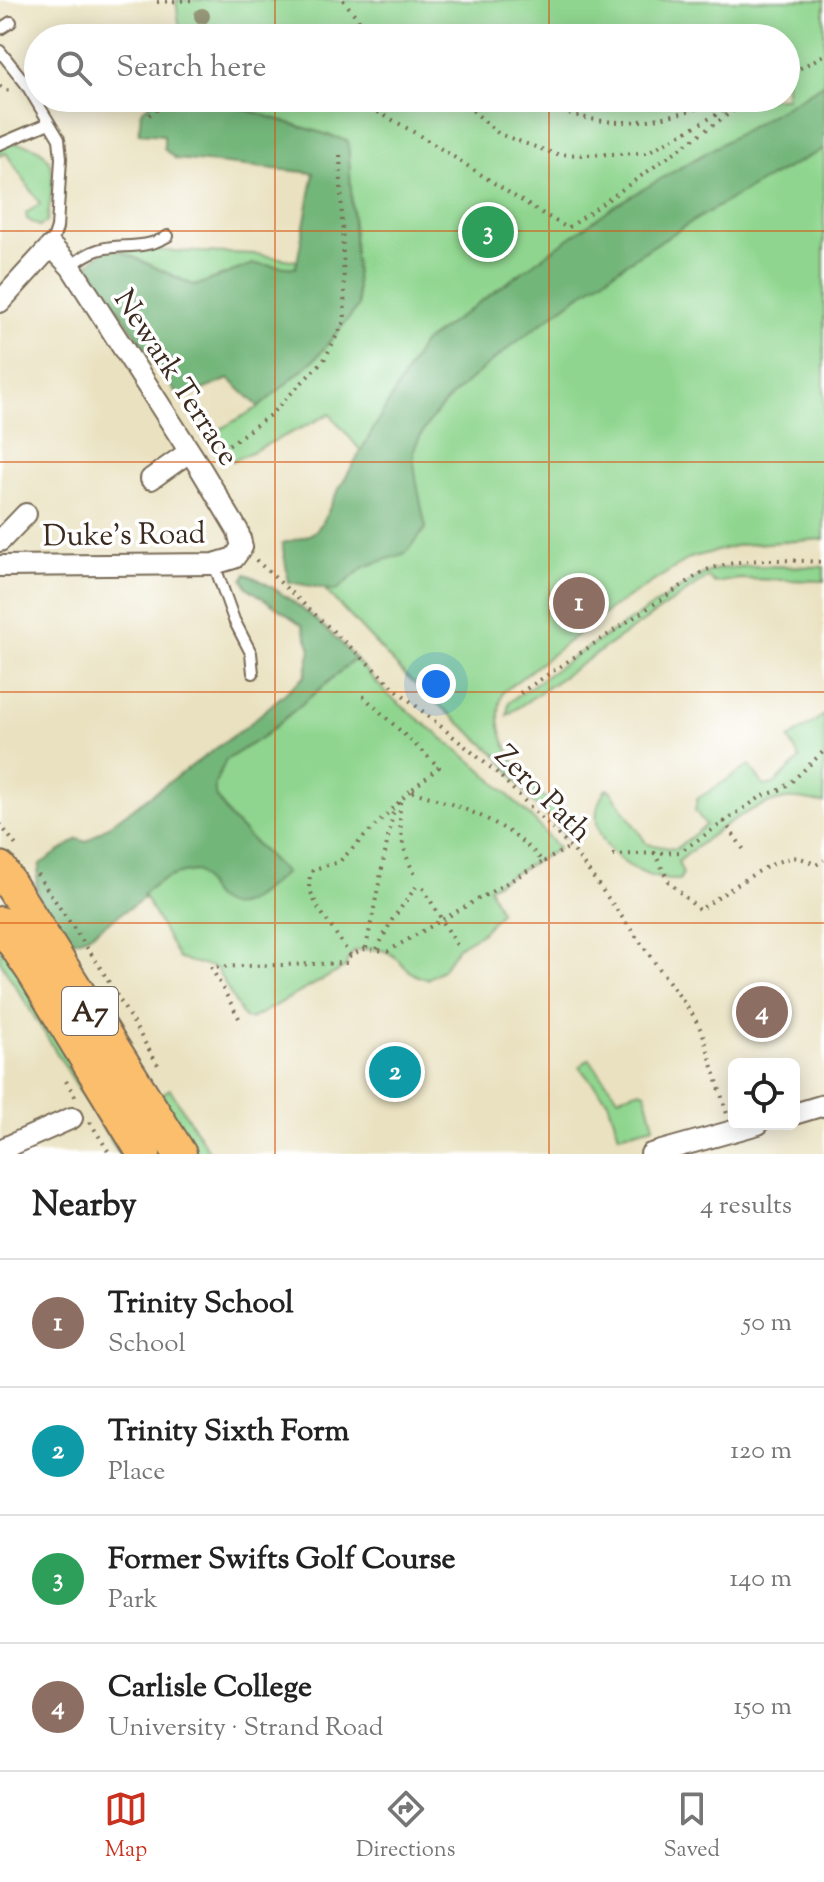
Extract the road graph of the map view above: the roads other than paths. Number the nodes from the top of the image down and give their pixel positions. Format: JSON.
{"nodes":[{"id":1,"x":11,"y":22,"type":"dead end"},
{"id":2,"x":0,"y":29,"type":"edge"},
{"id":3,"x":0,"y":51,"type":"edge"},
{"id":4,"x":24,"y":82,"type":"edge"},
{"id":5,"x":43,"y":112,"type":"edge"},
{"id":6,"x":49,"y":123,"type":"junction"},
{"id":7,"x":0,"y":144,"type":"edge"},
{"id":8,"x":168,"y":236,"type":"dead end"},
{"id":9,"x":51,"y":246,"type":"junction"},
{"id":10,"x":71,"y":267,"type":"junction"},
{"id":11,"x":0,"y":302,"type":"edge"},
{"id":12,"x":194,"y":459,"type":"junction"},
{"id":13,"x":151,"y":479,"type":"dead end"},
{"id":14,"x":26,"y":514,"type":"dead end"},
{"id":15,"x":0,"y":541,"type":"edge"},
{"id":16,"x":242,"y":547,"type":"joint"},
{"id":17,"x":214,"y":564,"type":"junction"},
{"id":18,"x":0,"y":566,"type":"edge"},
{"id":19,"x":253,"y":673,"type":"dead end"},
{"id":20,"x":10,"y":859,"type":"edge"},
{"id":21,"x":0,"y":923,"type":"edge"},
{"id":22,"x":824,"y":1105,"type":"edge"},
{"id":23,"x":800,"y":1112,"type":"edge"},
{"id":24,"x":72,"y":1118,"type":"dead end"},
{"id":25,"x":736,"y":1130,"type":"edge"},
{"id":26,"x":0,"y":1150,"type":"edge"},
{"id":27,"x":144,"y":1154,"type":"edge"},
{"id":28,"x":180,"y":1154,"type":"edge"},
{"id":29,"x":651,"y":1154,"type":"edge"}],
"edges":[{"from":1,"to":2,"type":"lane"},
{"from":3,"to":4,"type":"lane"},
{"from":5,"to":6,"type":"lane"},
{"from":6,"to":7,"type":"lane"},
{"from":6,"to":9,"type":"lane"},
{"from":8,"to":10,"type":"lane"},
{"from":9,"to":10,"type":"street","name":"Newark Terrace"},
{"from":9,"to":11,"type":"street"},
{"from":10,"to":12,"type":"street","name":"Newark Terrace"},
{"from":12,"to":13,"type":"street"},
{"from":12,"to":16,"type":"street","name":"Newark Terrace"},
{"from":14,"to":15,"type":"street"},
{"from":16,"to":17,"type":"street","name":"Duke's Road"},
{"from":17,"to":18,"type":"street","name":"Duke's Road"},
{"from":17,"to":19,"type":"lane"},
{"from":20,"to":28,"type":"main road","number":"A7"},
{"from":21,"to":27,"type":"main road","number":"A7"},
{"from":22,"to":23,"type":"street"},
{"from":24,"to":26,"type":"street"},
{"from":25,"to":29,"type":"street"}]}
